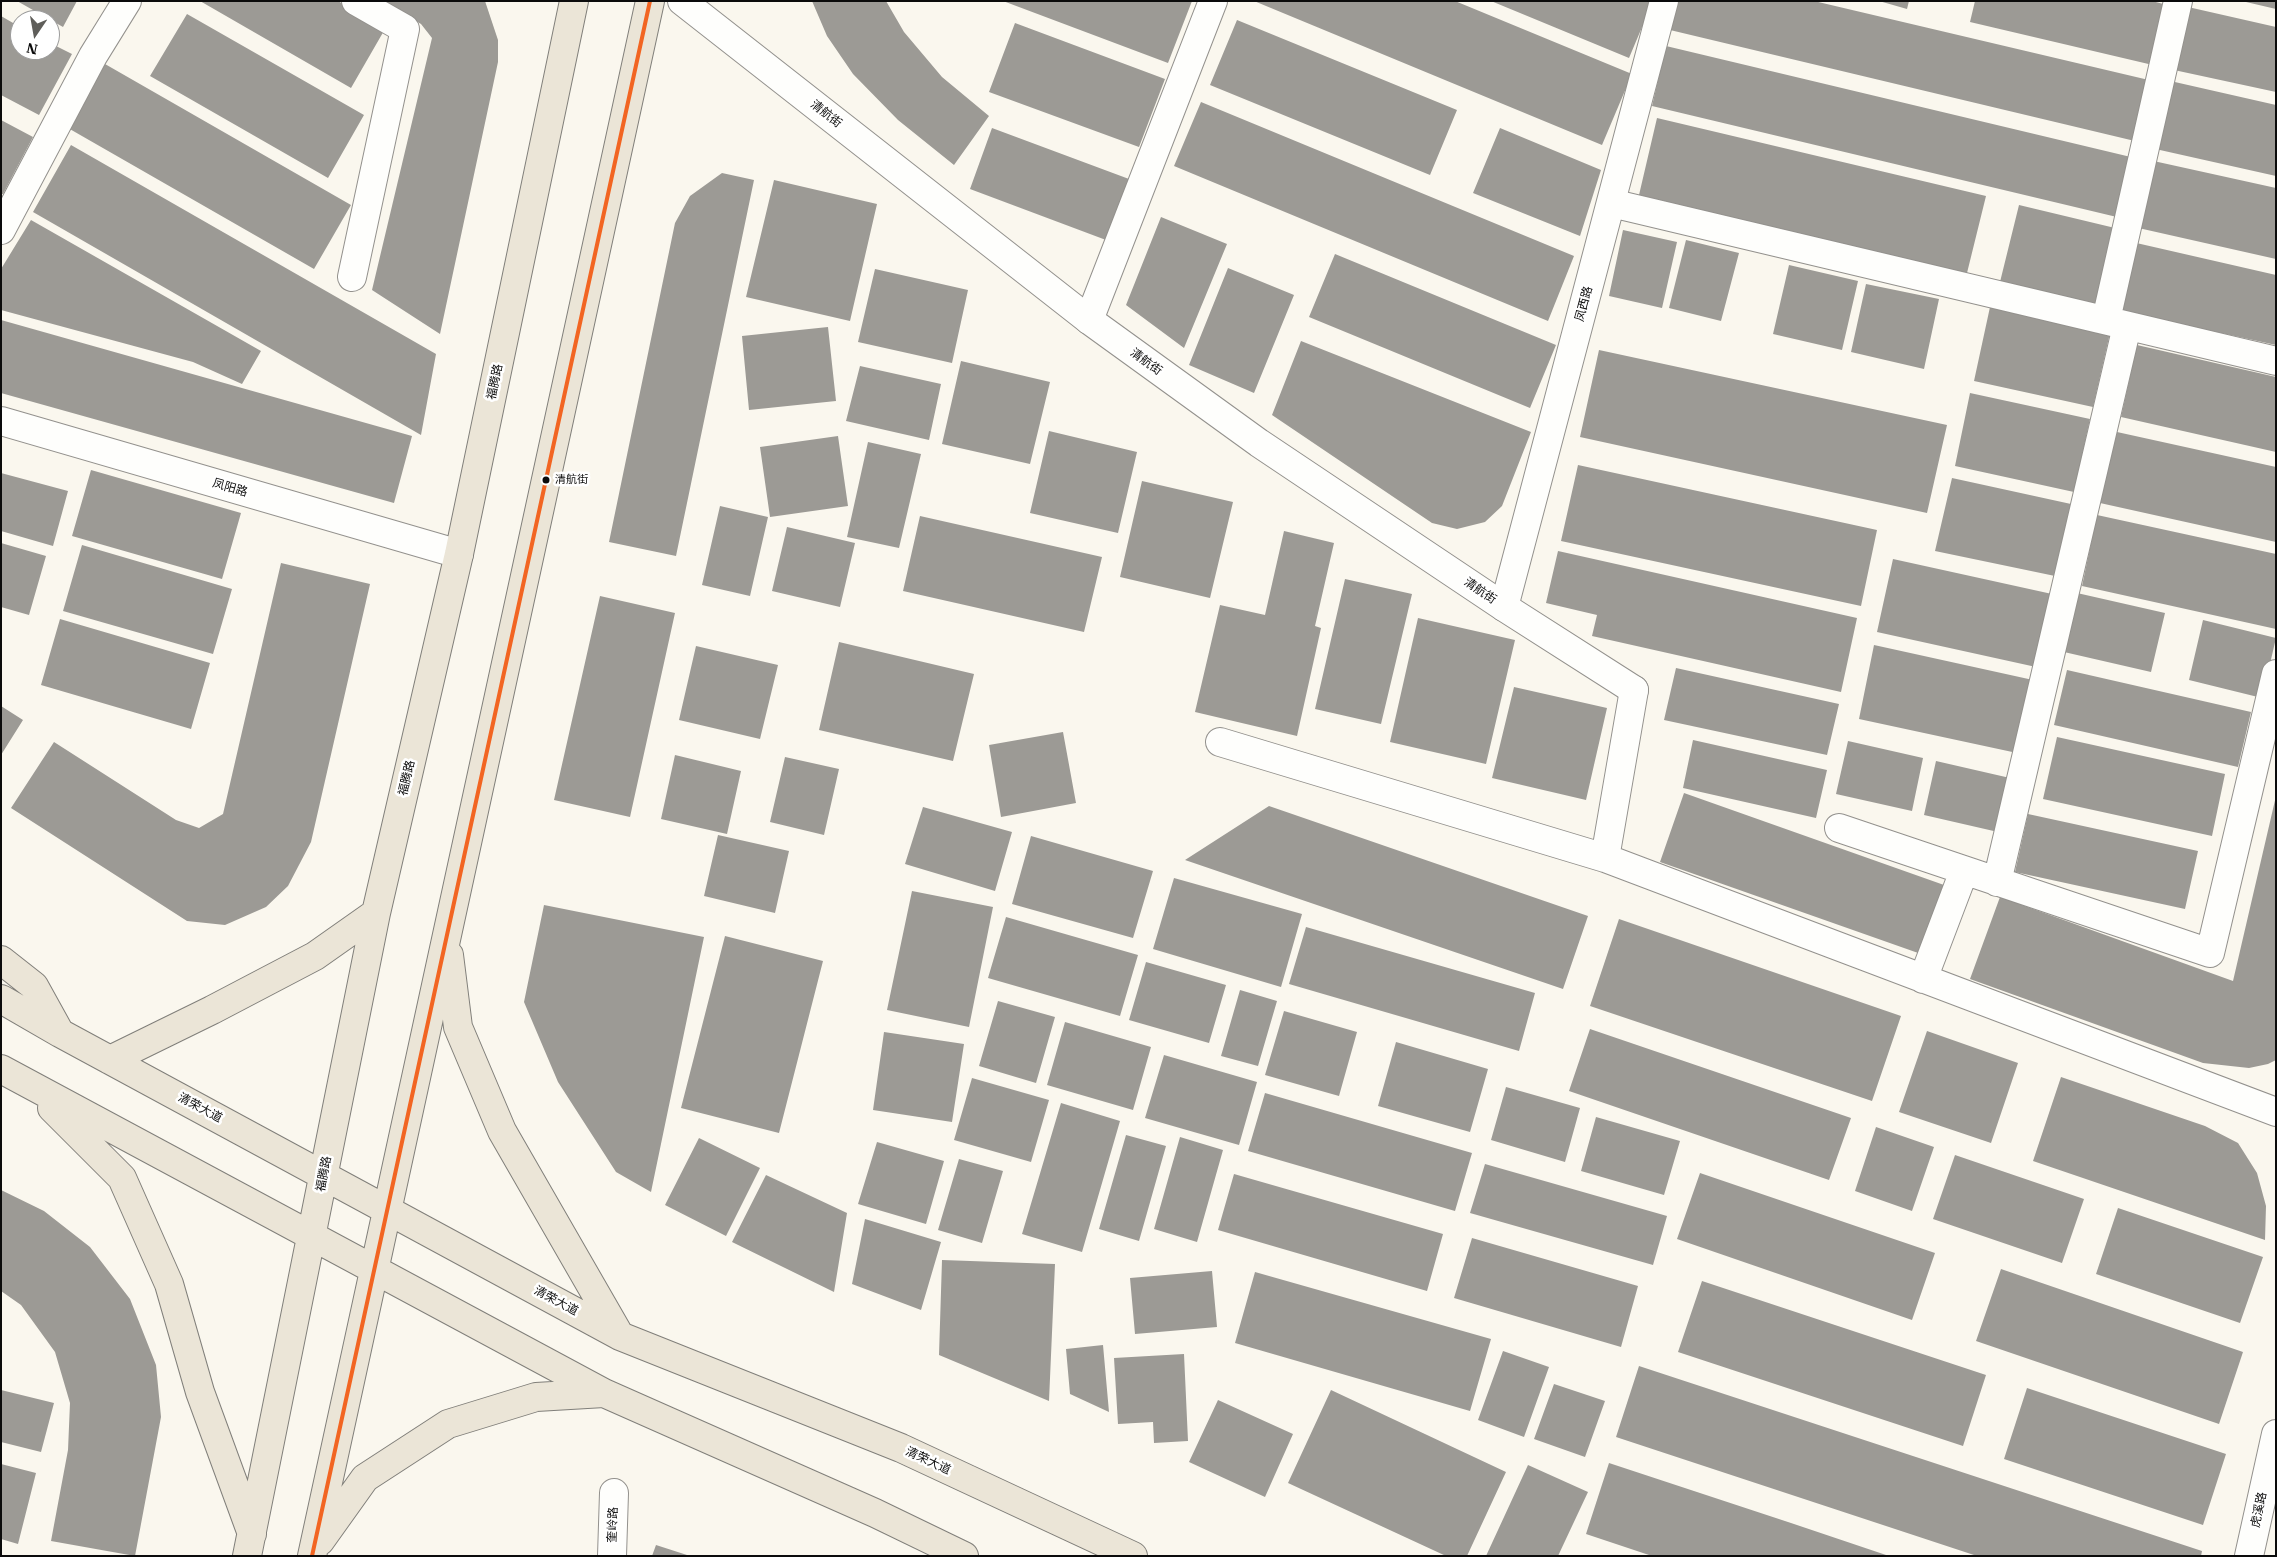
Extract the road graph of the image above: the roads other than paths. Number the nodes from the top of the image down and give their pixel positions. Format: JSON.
{"nodes":[{"id":1,"x":127,"y":1,"type":"edge"},
{"id":2,"x":356,"y":1,"type":"edge"},
{"id":3,"x":574,"y":1,"type":"edge"},
{"id":4,"x":650,"y":1,"type":"edge"},
{"id":5,"x":682,"y":1,"type":"edge"},
{"id":6,"x":1213,"y":1,"type":"edge"},
{"id":7,"x":1664,"y":1,"type":"edge"},
{"id":8,"x":2178,"y":1,"type":"edge"},
{"id":9,"x":1611,"y":203,"type":"junction"},
{"id":10,"x":1,"y":230,"type":"edge"},
{"id":11,"x":352,"y":277,"type":"dead end"},
{"id":12,"x":1089,"y":320,"type":"junction"},
{"id":13,"x":2117,"y":323,"type":"junction"},
{"id":14,"x":2276,"y":361,"type":"edge"},
{"id":15,"x":1,"y":421,"type":"edge"},
{"id":16,"x":459,"y":554,"type":"junction"},
{"id":17,"x":1504,"y":607,"type":"junction"},
{"id":18,"x":2276,"y":674,"type":"edge"},
{"id":19,"x":1220,"y":742,"type":"dead end"},
{"id":20,"x":1839,"y":828,"type":"dead end"},
{"id":21,"x":1604,"y":858,"type":"junction"},
{"id":22,"x":1964,"y":871,"type":"junction"},
{"id":23,"x":1997,"y":882,"type":"junction"},
{"id":24,"x":376,"y":913,"type":"junction"},
{"id":25,"x":447,"y":934,"type":"junction"},
{"id":26,"x":1,"y":960,"type":"edge"},
{"id":27,"x":1923,"y":978,"type":"junction"},
{"id":28,"x":1,"y":999,"type":"edge"},
{"id":29,"x":60,"y":1033,"type":"junction"},
{"id":30,"x":110,"y":1060,"type":"junction"},
{"id":31,"x":1,"y":1069,"type":"edge"},
{"id":32,"x":1,"y":1076,"type":"edge"},
{"id":33,"x":31,"y":1087,"type":"junction"},
{"id":34,"x":2276,"y":1112,"type":"edge"},
{"id":35,"x":324,"y":1175,"type":"junction"},
{"id":36,"x":387,"y":1210,"type":"junction"},
{"id":37,"x":311,"y":1237,"type":"junction"},
{"id":38,"x":374,"y":1270,"type":"junction"},
{"id":39,"x":620,"y":1336,"type":"junction"},
{"id":40,"x":604,"y":1393,"type":"junction"},
{"id":41,"x":2276,"y":1434,"type":"edge"},
{"id":42,"x":614,"y":1493,"type":"dead end"},
{"id":43,"x":250,"y":1545,"type":"edge"},
{"id":44,"x":313,"y":1553,"type":"edge"},
{"id":45,"x":612,"y":1556,"type":"edge"},
{"id":46,"x":964,"y":1556,"type":"edge"},
{"id":47,"x":1133,"y":1556,"type":"edge"},
{"id":48,"x":2249,"y":1556,"type":"edge"}],
"edges":[{"from":1,"to":10,"type":"street"},
{"from":2,"to":11,"type":"street"},
{"from":3,"to":16,"type":"main road","name":"福腾路"},
{"from":4,"to":25,"type":"main road"},
{"from":5,"to":12,"type":"street","name":"清航街"},
{"from":6,"to":12,"type":"street"},
{"from":7,"to":9,"type":"street","name":"凤西路"},
{"from":8,"to":13,"type":"street"},
{"from":9,"to":13,"type":"street"},
{"from":9,"to":17,"type":"street","name":"凤西路"},
{"from":12,"to":17,"type":"street","name":"清航街"},
{"from":13,"to":14,"type":"street"},
{"from":13,"to":23,"type":"street"},
{"from":15,"to":16,"type":"street","name":"凤阳路"},
{"from":16,"to":24,"type":"main road","name":"福腾路"},
{"from":17,"to":21,"type":"street","name":"清航街"},
{"from":18,"to":23,"type":"street"},
{"from":19,"to":21,"type":"street"},
{"from":20,"to":22,"type":"street"},
{"from":21,"to":27,"type":"street"},
{"from":22,"to":23,"type":"street"},
{"from":22,"to":27,"type":"street"},
{"from":24,"to":30,"type":"main road"},
{"from":24,"to":35,"type":"main road","name":"福腾路"},
{"from":25,"to":36,"type":"main road"},
{"from":25,"to":39,"type":"main road"},
{"from":26,"to":29,"type":"main road"},
{"from":27,"to":34,"type":"street"},
{"from":28,"to":29,"type":"main road","name":"清荣大道"},
{"from":29,"to":30,"type":"main road","name":"清荣大道"},
{"from":30,"to":35,"type":"main road","name":"清荣大道"},
{"from":31,"to":33,"type":"main road"},
{"from":32,"to":33,"type":"main road"},
{"from":33,"to":37,"type":"main road"},
{"from":33,"to":43,"type":"main road"},
{"from":35,"to":36,"type":"main road","name":"清荣大道"},
{"from":35,"to":37,"type":"main road","name":"福腾路"},
{"from":36,"to":38,"type":"main road"},
{"from":36,"to":39,"type":"main road","name":"清荣大道"},
{"from":37,"to":38,"type":"main road"},
{"from":37,"to":43,"type":"main road","name":"福腾路"},
{"from":38,"to":40,"type":"main road"},
{"from":38,"to":44,"type":"main road"},
{"from":39,"to":47,"type":"main road","name":"清荣大道"},
{"from":40,"to":44,"type":"main road"},
{"from":40,"to":46,"type":"main road"},
{"from":41,"to":48,"type":"street","name":"虎溪路"},
{"from":42,"to":45,"type":"street","name":"奎岭路"}]}
